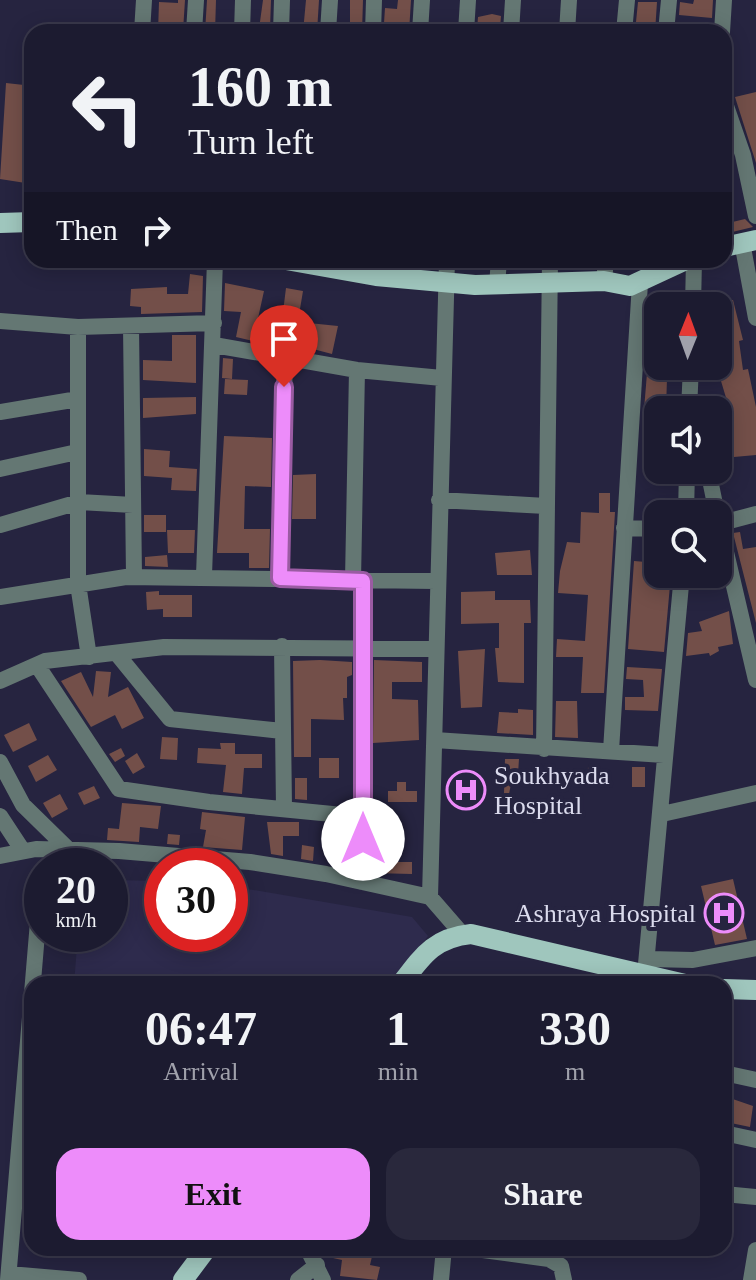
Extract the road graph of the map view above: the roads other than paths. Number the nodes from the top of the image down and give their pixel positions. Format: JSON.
{"nodes":[{"id":1,"x":144,"y":0,"type":"edge"},
{"id":2,"x":196,"y":0,"type":"edge"},
{"id":3,"x":243,"y":0,"type":"edge"},
{"id":4,"x":282,"y":0,"type":"edge"},
{"id":5,"x":330,"y":0,"type":"edge"},
{"id":6,"x":374,"y":0,"type":"edge"},
{"id":7,"x":422,"y":0,"type":"edge"},
{"id":8,"x":468,"y":0,"type":"edge"},
{"id":9,"x":513,"y":0,"type":"edge"},
{"id":10,"x":569,"y":0,"type":"edge"},
{"id":11,"x":627,"y":0,"type":"edge"},
{"id":12,"x":669,"y":0,"type":"edge"},
{"id":13,"x":724,"y":0,"type":"edge"},
{"id":14,"x":142,"y":24,"type":"edge"},
{"id":15,"x":194,"y":24,"type":"edge"},
{"id":16,"x":242,"y":24,"type":"edge"},
{"id":17,"x":281,"y":24,"type":"edge"},
{"id":18,"x":328,"y":24,"type":"edge"},
{"id":19,"x":373,"y":24,"type":"edge"},
{"id":20,"x":420,"y":24,"type":"edge"},
{"id":21,"x":466,"y":24,"type":"edge"},
{"id":22,"x":512,"y":24,"type":"edge"},
{"id":23,"x":568,"y":24,"type":"edge"},
{"id":24,"x":625,"y":24,"type":"edge"},
{"id":25,"x":667,"y":24,"type":"edge"},
{"id":26,"x":722,"y":24,"type":"edge"},
{"id":27,"x":732,"y":123,"type":"edge"},
{"id":28,"x":756,"y":216,"type":"edge"},
{"id":29,"x":24,"y":222,"type":"edge"},
{"id":30,"x":0,"y":223,"type":"edge"},
{"id":31,"x":741,"y":243,"type":"edge"},
{"id":32,"x":215,"y":268,"type":"edge"},
{"id":33,"x":446,"y":268,"type":"edge"},
{"id":34,"x":498,"y":268,"type":"edge"},
{"id":35,"x":549,"y":268,"type":"edge"},
{"id":36,"x":670,"y":268,"type":"edge"},
{"id":37,"x":694,"y":268,"type":"edge"},
{"id":38,"x":402,"y":269,"type":"edge"},
{"id":39,"x":605,"y":270,"type":"edge"},
{"id":40,"x":445,"y":282,"type":"junction"},
{"id":41,"x":640,"y":283,"type":"junction"},
{"id":42,"x":548,"y":284,"type":"junction"},
{"id":43,"x":497,"y":285,"type":"junction"},
{"id":44,"x":693,"y":292,"type":"edge"},
{"id":45,"x":756,"y":318,"type":"edge"},
{"id":46,"x":0,"y":321,"type":"edge"},
{"id":47,"x":214,"y":323,"type":"junction"},
{"id":48,"x":131,"y":326,"type":"junction"},
{"id":49,"x":78,"y":327,"type":"junction"},
{"id":50,"x":214,"y":345,"type":"junction"},
{"id":51,"x":285,"y":355,"type":"junction"},
{"id":52,"x":357,"y":370,"type":"junction"},
{"id":53,"x":442,"y":378,"type":"junction"},
{"id":54,"x":78,"y":399,"type":"junction"},
{"id":55,"x":0,"y":412,"type":"edge"},
{"id":56,"x":77,"y":452,"type":"junction"},
{"id":57,"x":0,"y":469,"type":"edge"},
{"id":58,"x":439,"y":500,"type":"junction"},
{"id":59,"x":79,"y":502,"type":"junction"},
{"id":60,"x":133,"y":505,"type":"junction"},
{"id":61,"x":546,"y":506,"type":"junction"},
{"id":62,"x":756,"y":514,"type":"edge"},
{"id":63,"x":732,"y":518,"type":"edge"},
{"id":64,"x":0,"y":525,"type":"edge"},
{"id":65,"x":624,"y":528,"type":"junction"},
{"id":66,"x":644,"y":529,"type":"edge"},
{"id":67,"x":204,"y":576,"type":"junction"},
{"id":68,"x":134,"y":577,"type":"junction"},
{"id":69,"x":280,"y":578,"type":"junction"},
{"id":70,"x":732,"y":579,"type":"edge"},
{"id":71,"x":358,"y":580,"type":"junction"},
{"id":72,"x":436,"y":581,"type":"junction"},
{"id":73,"x":78,"y":584,"type":"junction"},
{"id":74,"x":681,"y":588,"type":"edge"},
{"id":75,"x":1,"y":594,"type":"edge"},
{"id":76,"x":282,"y":646,"type":"junction"},
{"id":77,"x":363,"y":648,"type":"junction"},
{"id":78,"x":435,"y":649,"type":"junction"},
{"id":79,"x":117,"y":654,"type":"junction"},
{"id":80,"x":89,"y":657,"type":"junction"},
{"id":81,"x":37,"y":665,"type":"junction"},
{"id":82,"x":756,"y":680,"type":"edge"},
{"id":83,"x":0,"y":681,"type":"edge"},
{"id":84,"x":282,"y":731,"type":"junction"},
{"id":85,"x":435,"y":740,"type":"junction"},
{"id":86,"x":544,"y":749,"type":"junction"},
{"id":87,"x":611,"y":751,"type":"junction"},
{"id":88,"x":664,"y":755,"type":"junction"},
{"id":89,"x":0,"y":762,"type":"edge"},
{"id":90,"x":756,"y":793,"type":"edge"},
{"id":91,"x":284,"y":808,"type":"junction"},
{"id":92,"x":662,"y":814,"type":"junction"},
{"id":93,"x":0,"y":816,"type":"edge"},
{"id":94,"x":363,"y":817,"type":"junction"},
{"id":95,"x":67,"y":848,"type":"edge"},
{"id":96,"x":23,"y":851,"type":"joint"},
{"id":97,"x":128,"y":852,"type":"edge"},
{"id":98,"x":0,"y":856,"type":"edge"},
{"id":99,"x":362,"y":882,"type":"junction"},
{"id":100,"x":430,"y":897,"type":"junction"},
{"id":101,"x":463,"y":935,"type":"junction"},
{"id":102,"x":756,"y":948,"type":"edge"},
{"id":103,"x":35,"y":952,"type":"edge"},
{"id":104,"x":647,"y":967,"type":"junction"},
{"id":105,"x":33,"y":976,"type":"edge"},
{"id":106,"x":407,"y":976,"type":"edge"},
{"id":107,"x":667,"y":976,"type":"edge"},
{"id":108,"x":732,"y":989,"type":"edge"},
{"id":109,"x":756,"y":990,"type":"edge"},
{"id":110,"x":732,"y":1075,"type":"edge"},
{"id":111,"x":756,"y":1080,"type":"edge"},
{"id":112,"x":24,"y":1087,"type":"edge"},
{"id":113,"x":732,"y":1135,"type":"edge"},
{"id":114,"x":756,"y":1140,"type":"edge"},
{"id":115,"x":732,"y":1195,"type":"edge"},
{"id":116,"x":756,"y":1197,"type":"edge"},
{"id":117,"x":756,"y":1250,"type":"edge"},
{"id":118,"x":201,"y":1256,"type":"edge"},
{"id":119,"x":443,"y":1256,"type":"edge"},
{"id":120,"x":527,"y":1256,"type":"edge"},
{"id":121,"x":320,"y":1272,"type":"edge"},
{"id":122,"x":8,"y":1277,"type":"edge"},
{"id":123,"x":79,"y":1280,"type":"edge"},
{"id":124,"x":183,"y":1280,"type":"edge"},
{"id":125,"x":298,"y":1280,"type":"edge"},
{"id":126,"x":441,"y":1280,"type":"edge"},
{"id":127,"x":564,"y":1280,"type":"edge"},
{"id":128,"x":751,"y":1280,"type":"edge"}],
"edges":[{"from":1,"to":14,"type":"street"},
{"from":2,"to":15,"type":"street"},
{"from":3,"to":16,"type":"street"},
{"from":4,"to":17,"type":"street"},
{"from":5,"to":18,"type":"street"},
{"from":6,"to":19,"type":"street"},
{"from":7,"to":20,"type":"street"},
{"from":8,"to":21,"type":"street"},
{"from":9,"to":22,"type":"street"},
{"from":10,"to":23,"type":"street"},
{"from":11,"to":24,"type":"street"},
{"from":12,"to":25,"type":"street"},
{"from":13,"to":26,"type":"street"},
{"from":27,"to":28,"type":"street"},
{"from":29,"to":30,"type":"main road"},
{"from":31,"to":45,"type":"street"},
{"from":32,"to":47,"type":"street"},
{"from":33,"to":40,"type":"street"},
{"from":34,"to":43,"type":"street"},
{"from":35,"to":42,"type":"street"},
{"from":36,"to":41,"type":"main road"},
{"from":37,"to":44,"type":"street"},
{"from":38,"to":40,"type":"main road"},
{"from":39,"to":41,"type":"main road"},
{"from":39,"to":42,"type":"main road"},
{"from":40,"to":43,"type":"main road"},
{"from":40,"to":53,"type":"street"},
{"from":41,"to":65,"type":"street"},
{"from":42,"to":43,"type":"main road"},
{"from":42,"to":61,"type":"street"},
{"from":46,"to":49,"type":"street"},
{"from":47,"to":48,"type":"street"},
{"from":47,"to":50,"type":"street"},
{"from":48,"to":49,"type":"street"},
{"from":48,"to":60,"type":"street"},
{"from":49,"to":54,"type":"street"},
{"from":50,"to":51,"type":"street"},
{"from":50,"to":67,"type":"street"},
{"from":51,"to":52,"type":"street"},
{"from":51,"to":69,"type":"street"},
{"from":52,"to":53,"type":"street"},
{"from":52,"to":71,"type":"street"},
{"from":53,"to":58,"type":"street"},
{"from":54,"to":55,"type":"street"},
{"from":54,"to":56,"type":"street"},
{"from":56,"to":57,"type":"street"},
{"from":56,"to":59,"type":"street"},
{"from":58,"to":61,"type":"street"},
{"from":58,"to":72,"type":"street"},
{"from":59,"to":60,"type":"street"},
{"from":59,"to":64,"type":"street"},
{"from":59,"to":73,"type":"street"},
{"from":60,"to":68,"type":"street"},
{"from":61,"to":86,"type":"street"},
{"from":62,"to":63,"type":"street"},
{"from":65,"to":66,"type":"street"},
{"from":65,"to":87,"type":"street"},
{"from":67,"to":68,"type":"street"},
{"from":67,"to":69,"type":"street"},
{"from":68,"to":73,"type":"street"},
{"from":69,"to":71,"type":"street"},
{"from":70,"to":82,"type":"street"},
{"from":71,"to":72,"type":"street"},
{"from":71,"to":77,"type":"street"},
{"from":72,"to":78,"type":"street"},
{"from":73,"to":75,"type":"street"},
{"from":73,"to":80,"type":"street"},
{"from":74,"to":88,"type":"street"},
{"from":76,"to":77,"type":"street"},
{"from":76,"to":79,"type":"street"},
{"from":76,"to":84,"type":"street"},
{"from":77,"to":78,"type":"street"},
{"from":77,"to":94,"type":"street"},
{"from":78,"to":85,"type":"street"},
{"from":79,"to":80,"type":"street"},
{"from":79,"to":84,"type":"street"},
{"from":80,"to":81,"type":"street"},
{"from":81,"to":83,"type":"street"},
{"from":81,"to":91,"type":"street"},
{"from":84,"to":91,"type":"street"},
{"from":85,"to":86,"type":"street"},
{"from":85,"to":100,"type":"street"},
{"from":86,"to":87,"type":"street"},
{"from":87,"to":88,"type":"street"},
{"from":88,"to":92,"type":"street"},
{"from":89,"to":95,"type":"street"},
{"from":90,"to":92,"type":"street"},
{"from":91,"to":94,"type":"street"},
{"from":92,"to":104,"type":"street"},
{"from":93,"to":96,"type":"street"},
{"from":94,"to":99,"type":"street"},
{"from":96,"to":98,"type":"street"},
{"from":97,"to":99,"type":"street"},
{"from":99,"to":100,"type":"street"},
{"from":100,"to":101,"type":"street"},
{"from":101,"to":104,"type":"main road"},
{"from":101,"to":106,"type":"main road"},
{"from":102,"to":104,"type":"street"},
{"from":103,"to":105,"type":"street"},
{"from":104,"to":107,"type":"main road"},
{"from":108,"to":109,"type":"main road"},
{"from":110,"to":111,"type":"street"},
{"from":112,"to":122,"type":"street"},
{"from":113,"to":114,"type":"street"},
{"from":115,"to":116,"type":"street"},
{"from":117,"to":128,"type":"street"},
{"from":118,"to":124,"type":"main road"},
{"from":119,"to":126,"type":"street"},
{"from":120,"to":127,"type":"street"},
{"from":121,"to":125,"type":"street"},
{"from":122,"to":123,"type":"street"}]}
